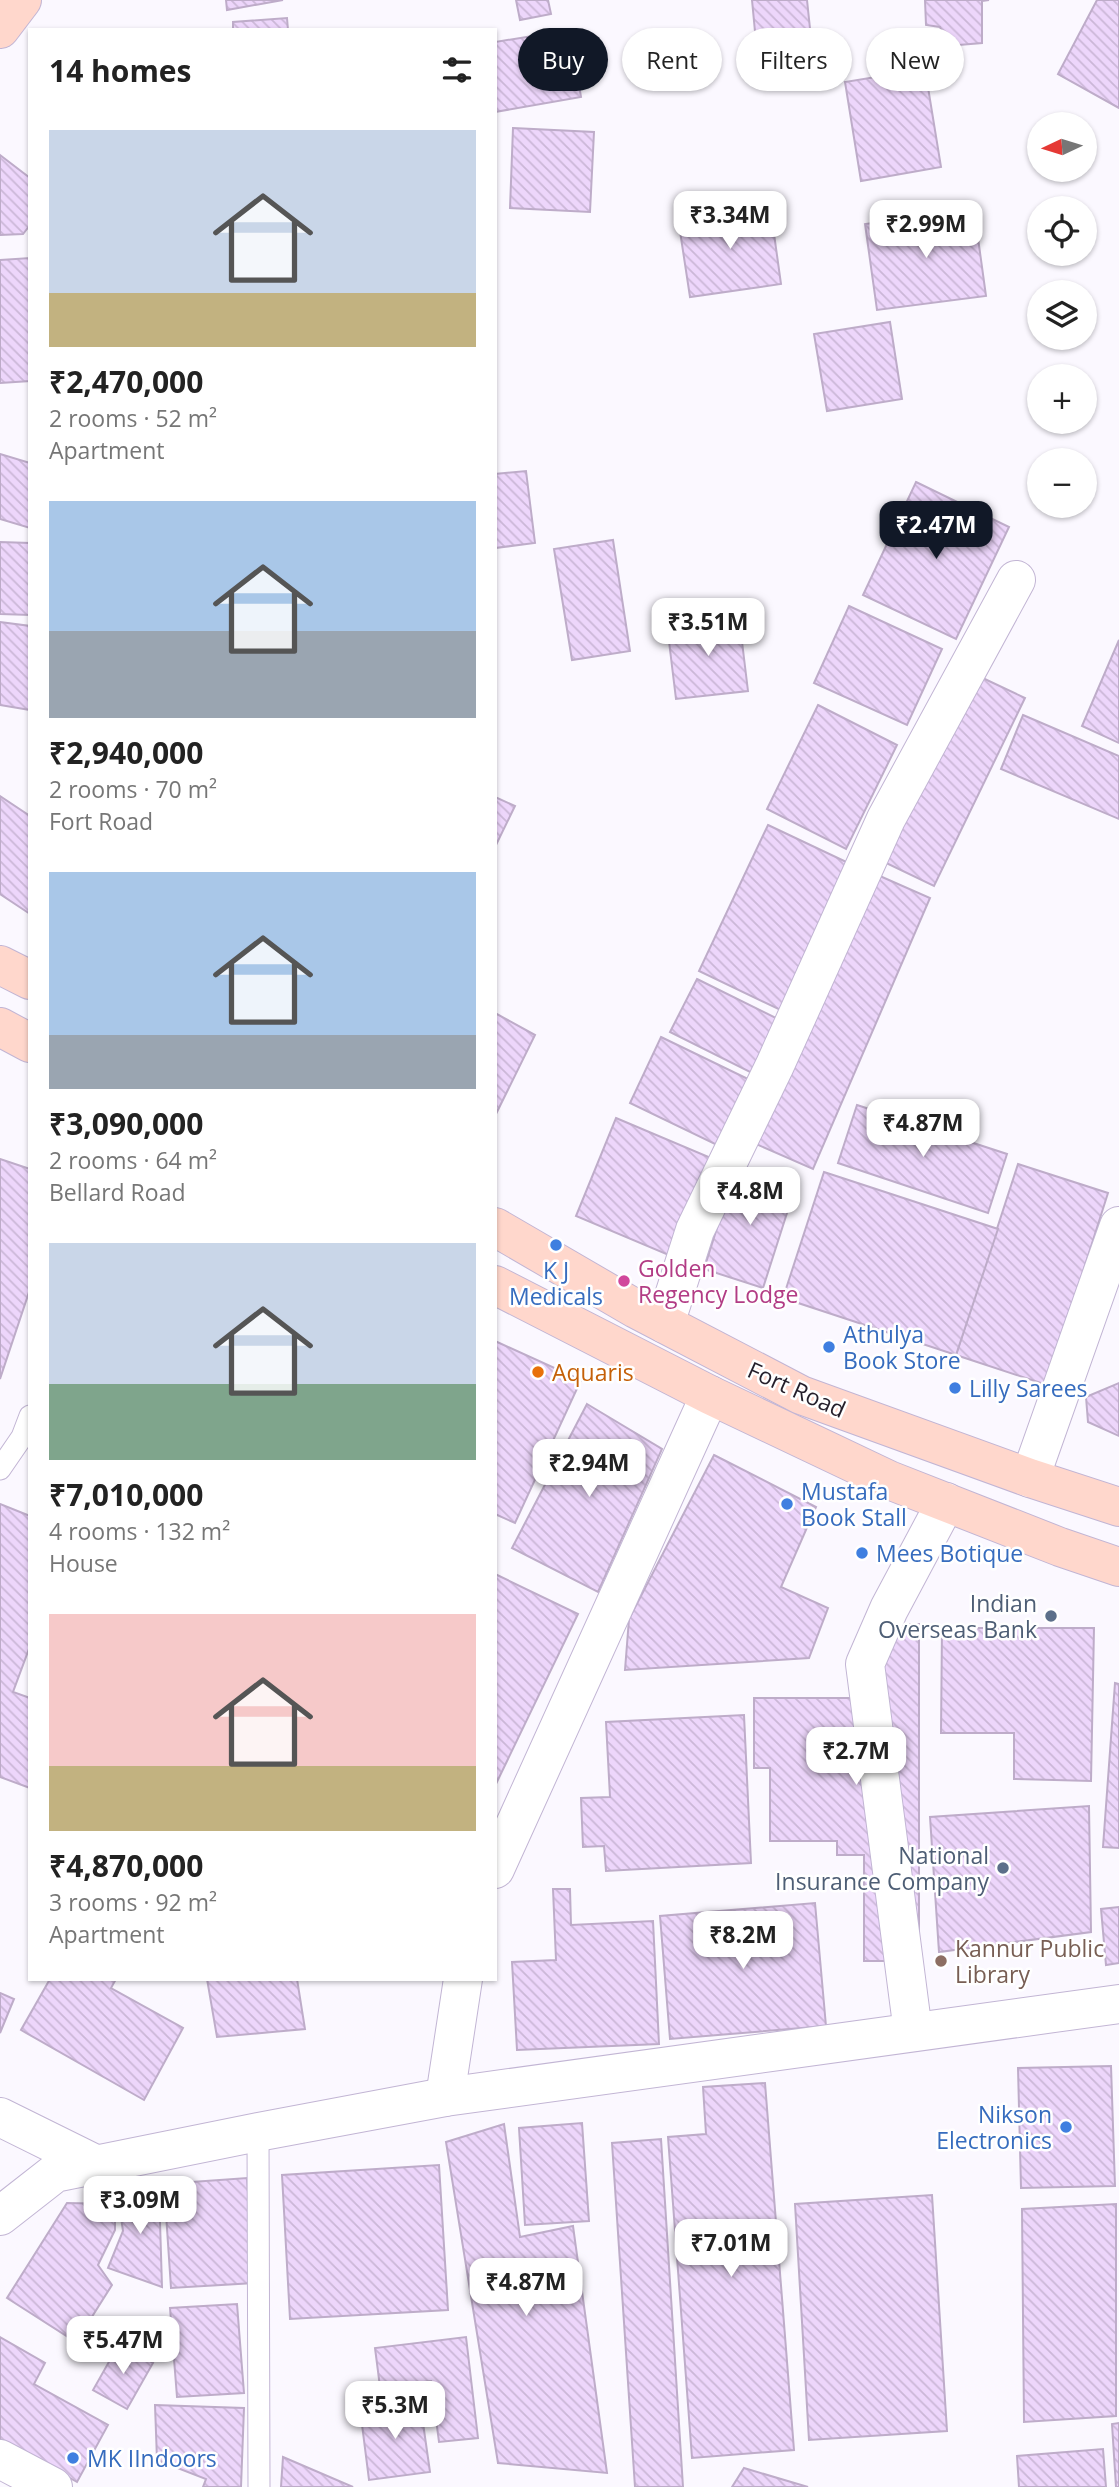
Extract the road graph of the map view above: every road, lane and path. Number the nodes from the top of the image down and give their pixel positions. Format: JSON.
{"nodes":[{"id":1,"x":22,"y":0,"type":"edge"},
{"id":2,"x":0,"y":29,"type":"edge"},
{"id":3,"x":1016,"y":580,"type":"dead end"},
{"id":4,"x":0,"y":965,"type":"edge"},
{"id":5,"x":28,"y":979,"type":"edge"},
{"id":6,"x":0,"y":1027,"type":"edge"},
{"id":7,"x":28,"y":1042,"type":"edge"},
{"id":8,"x":1119,"y":1226,"type":"edge"},
{"id":9,"x":497,"y":1228,"type":"edge"},
{"id":10,"x":497,"y":1286,"type":"edge"},
{"id":11,"x":665,"y":1324,"type":"junction"},
{"id":12,"x":710,"y":1395,"type":"junction"},
{"id":13,"x":28,"y":1421,"type":"edge"},
{"id":14,"x":0,"y":1469,"type":"edge"},
{"id":15,"x":1030,"y":1478,"type":"junction"},
{"id":16,"x":946,"y":1502,"type":"junction"},
{"id":17,"x":1119,"y":1507,"type":"edge"},
{"id":18,"x":1119,"y":1567,"type":"edge"},
{"id":19,"x":497,"y":1864,"type":"edge"},
{"id":20,"x":463,"y":1981,"type":"edge"},
{"id":21,"x":1119,"y":2004,"type":"edge"},
{"id":22,"x":913,"y":2032,"type":"junction"},
{"id":23,"x":445,"y":2097,"type":"junction"},
{"id":24,"x":0,"y":2117,"type":"edge"},
{"id":25,"x":258,"y":2132,"type":"junction"},
{"id":26,"x":95,"y":2164,"type":"junction"},
{"id":27,"x":0,"y":2217,"type":"edge"},
{"id":28,"x":0,"y":2459,"type":"edge"},
{"id":29,"x":53,"y":2487,"type":"edge"},
{"id":30,"x":259,"y":2487,"type":"edge"}],
"edges":[{"from":1,"to":2,"type":"main road"},
{"from":3,"to":11,"type":"street"},
{"from":4,"to":5,"type":"main road"},
{"from":6,"to":7,"type":"main road"},
{"from":8,"to":15,"type":"street"},
{"from":9,"to":11,"type":"main road","name":"Fort Road"},
{"from":10,"to":12,"type":"main road","name":"Fort Road"},
{"from":11,"to":15,"type":"main road","name":"Fort Road"},
{"from":12,"to":16,"type":"main road","name":"Fort Road"},
{"from":12,"to":19,"type":"street"},
{"from":13,"to":14,"type":"lane"},
{"from":15,"to":17,"type":"main road","name":"Fort Road"},
{"from":16,"to":18,"type":"main road","name":"Fort Road"},
{"from":16,"to":22,"type":"street"},
{"from":20,"to":23,"type":"street"},
{"from":21,"to":22,"type":"street"},
{"from":22,"to":23,"type":"street"},
{"from":23,"to":25,"type":"street"},
{"from":24,"to":26,"type":"street"},
{"from":25,"to":26,"type":"street"},
{"from":25,"to":30,"type":"lane"},
{"from":26,"to":27,"type":"street"},
{"from":28,"to":29,"type":"street"}]}
